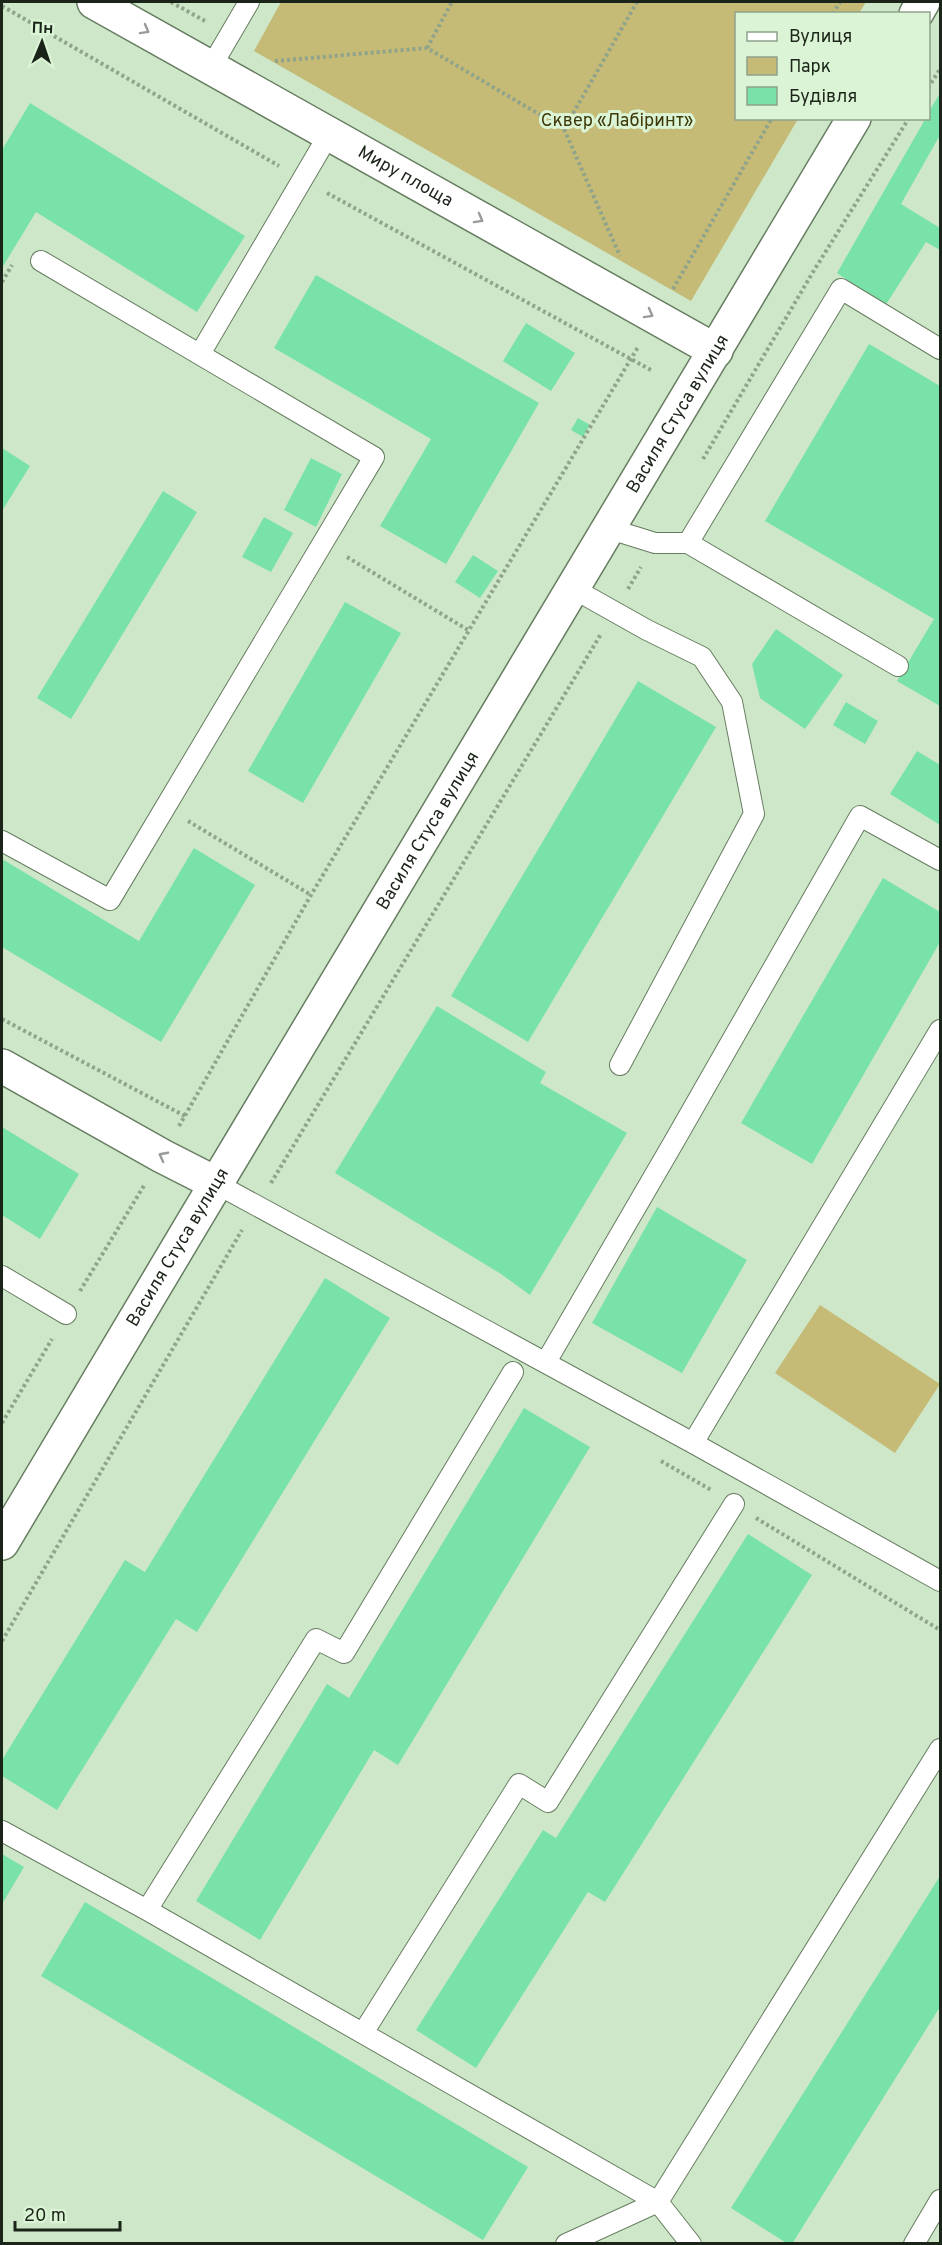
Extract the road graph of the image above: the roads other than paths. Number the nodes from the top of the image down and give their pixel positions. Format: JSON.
{"nodes":[{"id":1,"x":94,"y":2,"type":"edge"},
{"id":2,"x":249,"y":2,"type":"edge"},
{"id":3,"x":211,"y":67,"type":"junction"},
{"id":4,"x":853,"y":120,"type":"edge"},
{"id":5,"x":329,"y":134,"type":"junction"},
{"id":6,"x":41,"y":261,"type":"dead end"},
{"id":7,"x":940,"y":349,"type":"edge"},
{"id":8,"x":716,"y":351,"type":"junction"},
{"id":9,"x":200,"y":354,"type":"junction"},
{"id":10,"x":610,"y":530,"type":"junction"},
{"id":11,"x":688,"y":543,"type":"junction"},
{"id":12,"x":574,"y":589,"type":"junction"},
{"id":13,"x":898,"y":666,"type":"dead end"},
{"id":14,"x":2,"y":841,"type":"edge"},
{"id":15,"x":940,"y":860,"type":"edge"},
{"id":16,"x":940,"y":1030,"type":"edge"},
{"id":17,"x":620,"y":1065,"type":"dead end"},
{"id":18,"x":2,"y":1066,"type":"edge"},
{"id":19,"x":214,"y":1183,"type":"junction"},
{"id":20,"x":2,"y":1276,"type":"edge"},
{"id":21,"x":66,"y":1314,"type":"road end"},
{"id":22,"x":546,"y":1362,"type":"junction"},
{"id":23,"x":513,"y":1372,"type":"dead end"},
{"id":24,"x":693,"y":1443,"type":"junction"},
{"id":25,"x":734,"y":1504,"type":"dead end"},
{"id":26,"x":2,"y":1543,"type":"edge"},
{"id":27,"x":940,"y":1581,"type":"edge"},
{"id":28,"x":940,"y":1749,"type":"edge"},
{"id":29,"x":2,"y":1831,"type":"edge"},
{"id":30,"x":147,"y":1910,"type":"junction"},
{"id":31,"x":363,"y":2033,"type":"junction"},
{"id":32,"x":940,"y":2200,"type":"edge"},
{"id":33,"x":658,"y":2202,"type":"junction"},
{"id":34,"x":566,"y":2244,"type":"edge"},
{"id":35,"x":691,"y":2244,"type":"edge"},
{"id":36,"x":914,"y":2244,"type":"edge"}],
"edges":[{"from":1,"to":3,"type":"street","name":"Миру площа","one_way":true},
{"from":2,"to":3,"type":"lane"},
{"from":3,"to":5,"type":"street","name":"Миру площа"},
{"from":4,"to":8,"type":"street","name":"Василя Стуса вулиця"},
{"from":5,"to":8,"type":"street","name":"Миру площа","one_way":true},
{"from":5,"to":9,"type":"lane"},
{"from":6,"to":9,"type":"lane"},
{"from":7,"to":11,"type":"lane"},
{"from":8,"to":10,"type":"street","name":"Василя Стуса вулиця"},
{"from":9,"to":14,"type":"lane"},
{"from":10,"to":11,"type":"lane"},
{"from":10,"to":12,"type":"street","name":"Василя Стуса вулиця"},
{"from":11,"to":13,"type":"lane"},
{"from":12,"to":17,"type":"lane"},
{"from":12,"to":19,"type":"street","name":"Василя Стуса вулиця"},
{"from":15,"to":22,"type":"lane"},
{"from":16,"to":24,"type":"lane"},
{"from":19,"to":18,"type":"street","one_way":true},
{"from":19,"to":22,"type":"lane"},
{"from":19,"to":26,"type":"street","name":"Василя Стуса вулиця"},
{"from":20,"to":21,"type":"lane"},
{"from":22,"to":24,"type":"lane"},
{"from":23,"to":30,"type":"lane"},
{"from":24,"to":27,"type":"lane"},
{"from":25,"to":31,"type":"lane"},
{"from":28,"to":33,"type":"lane"},
{"from":29,"to":30,"type":"lane"},
{"from":30,"to":31,"type":"lane"},
{"from":31,"to":33,"type":"lane"},
{"from":32,"to":36,"type":"lane"},
{"from":33,"to":34,"type":"lane"},
{"from":33,"to":35,"type":"lane"}]}
